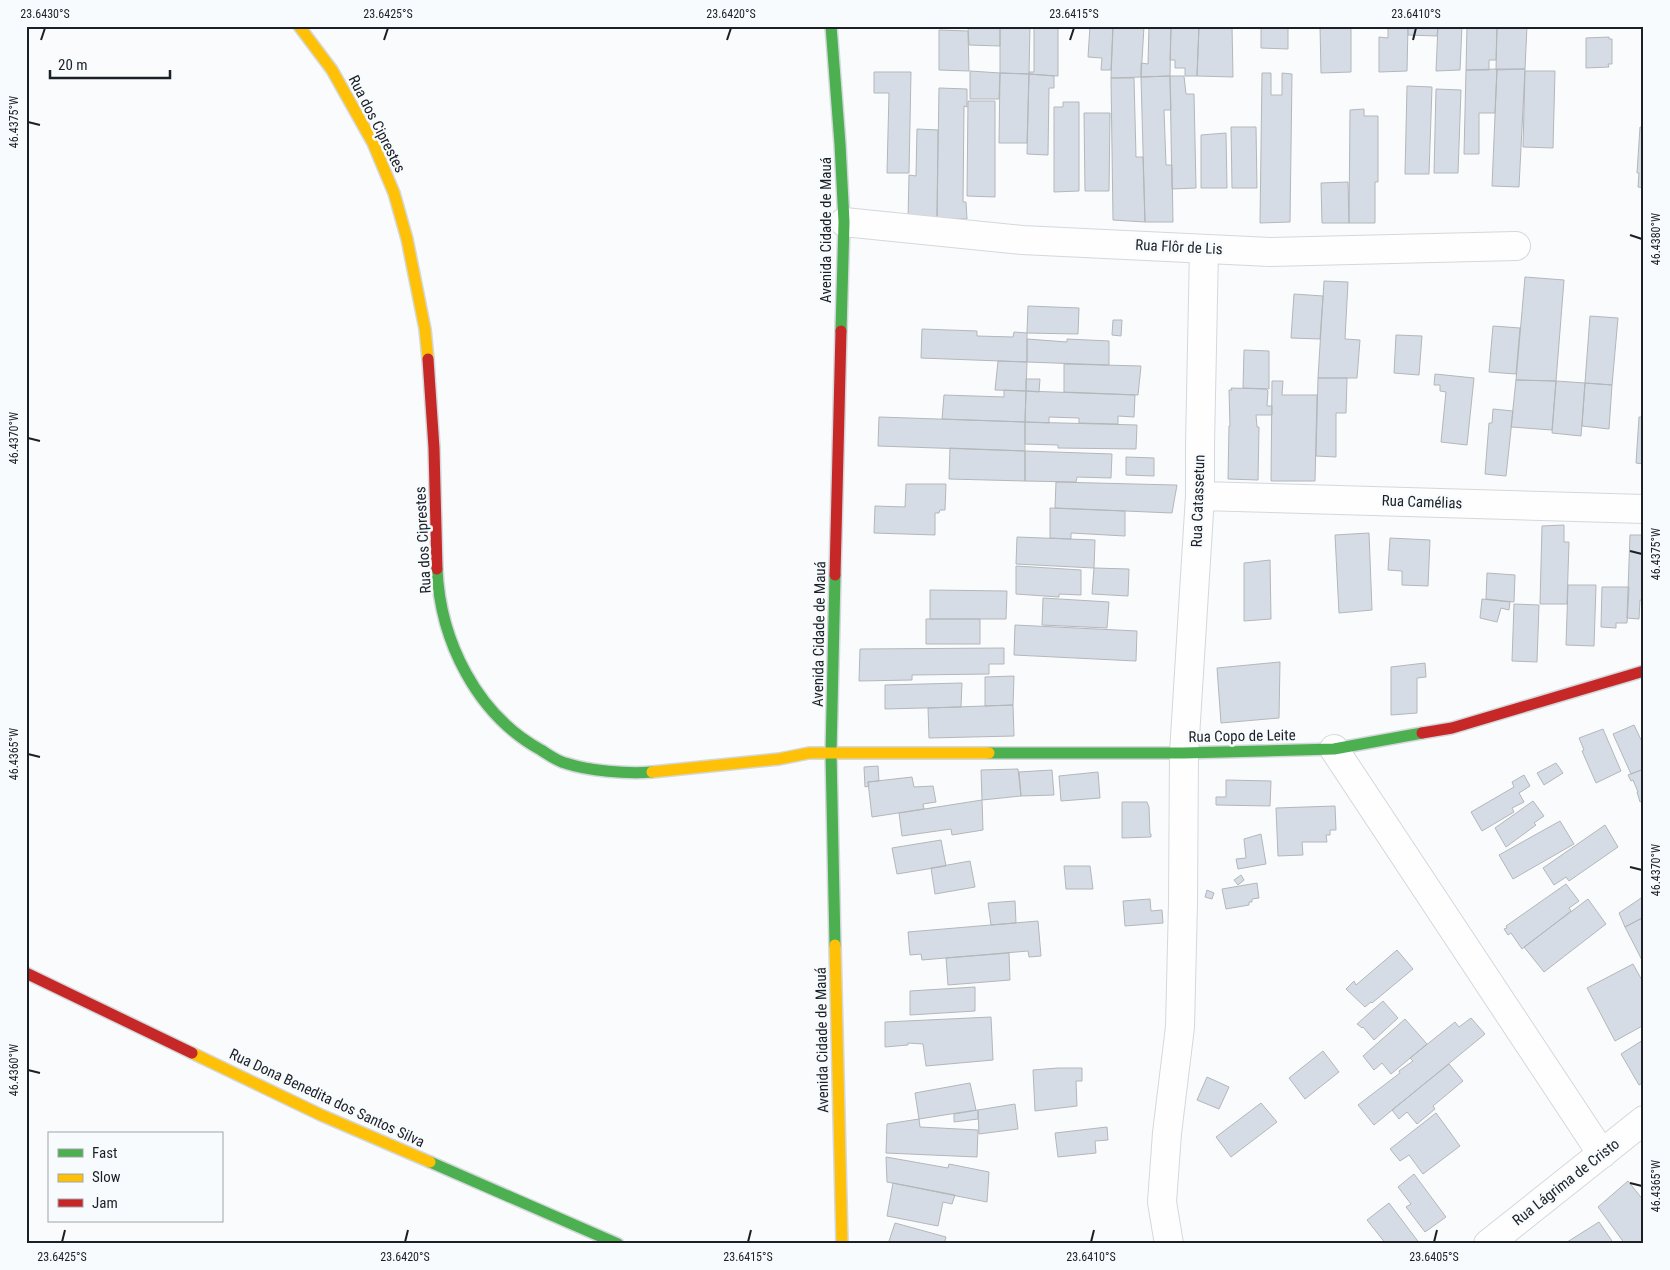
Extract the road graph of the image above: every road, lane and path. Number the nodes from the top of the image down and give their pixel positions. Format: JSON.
{"nodes":[{"id":1,"x":299,"y":26,"type":"edge"},
{"id":2,"x":831,"y":26,"type":"edge"},
{"id":3,"x":844,"y":222,"type":"junction"},
{"id":4,"x":1516,"y":246,"type":"dead end"},
{"id":5,"x":1204,"y":249,"type":"junction"},
{"id":6,"x":1200,"y":496,"type":"junction"},
{"id":7,"x":1644,"y":509,"type":"edge"},
{"id":8,"x":1644,"y":671,"type":"edge"},
{"id":9,"x":1334,"y":748,"type":"junction"},
{"id":10,"x":1184,"y":752,"type":"junction"},
{"id":11,"x":831,"y":753,"type":"junction"},
{"id":12,"x":26,"y":973,"type":"edge"},
{"id":13,"x":1644,"y":1120,"type":"edge"},
{"id":14,"x":1602,"y":1154,"type":"junction"},
{"id":15,"x":618,"y":1244,"type":"edge"},
{"id":16,"x":842,"y":1244,"type":"edge"},
{"id":17,"x":1169,"y":1244,"type":"edge"},
{"id":18,"x":1488,"y":1244,"type":"edge"}],
"edges":[{"from":1,"to":11,"type":"street","name":"Rua dos Ciprestes"},
{"from":2,"to":3,"type":"street","name":"Avenida Cidade de Mauá"},
{"from":3,"to":5,"type":"street","name":"Rua Flôr de Lis"},
{"from":3,"to":11,"type":"street","name":"Avenida Cidade de Mauá"},
{"from":4,"to":5,"type":"street","name":"Rua Flôr de Lis"},
{"from":5,"to":6,"type":"street","name":"Rua Catassetun"},
{"from":6,"to":7,"type":"street","name":"Rua Camélias"},
{"from":6,"to":10,"type":"street","name":"Rua Catassetun"},
{"from":8,"to":9,"type":"street","name":"Rua Copo de Leite"},
{"from":9,"to":10,"type":"street","name":"Rua Copo de Leite"},
{"from":9,"to":14,"type":"street"},
{"from":10,"to":11,"type":"street","name":"Rua Copo de Leite"},
{"from":10,"to":17,"type":"street","name":"Rua Catassetun"},
{"from":11,"to":16,"type":"street","name":"Avenida Cidade de Mauá"},
{"from":12,"to":15,"type":"street","name":"Rua Dona Benedita dos Santos Silva"},
{"from":13,"to":14,"type":"street","name":"Rua Lágrima de Cristo"},
{"from":14,"to":18,"type":"street","name":"Rua Lágrima de Cristo"}]}
